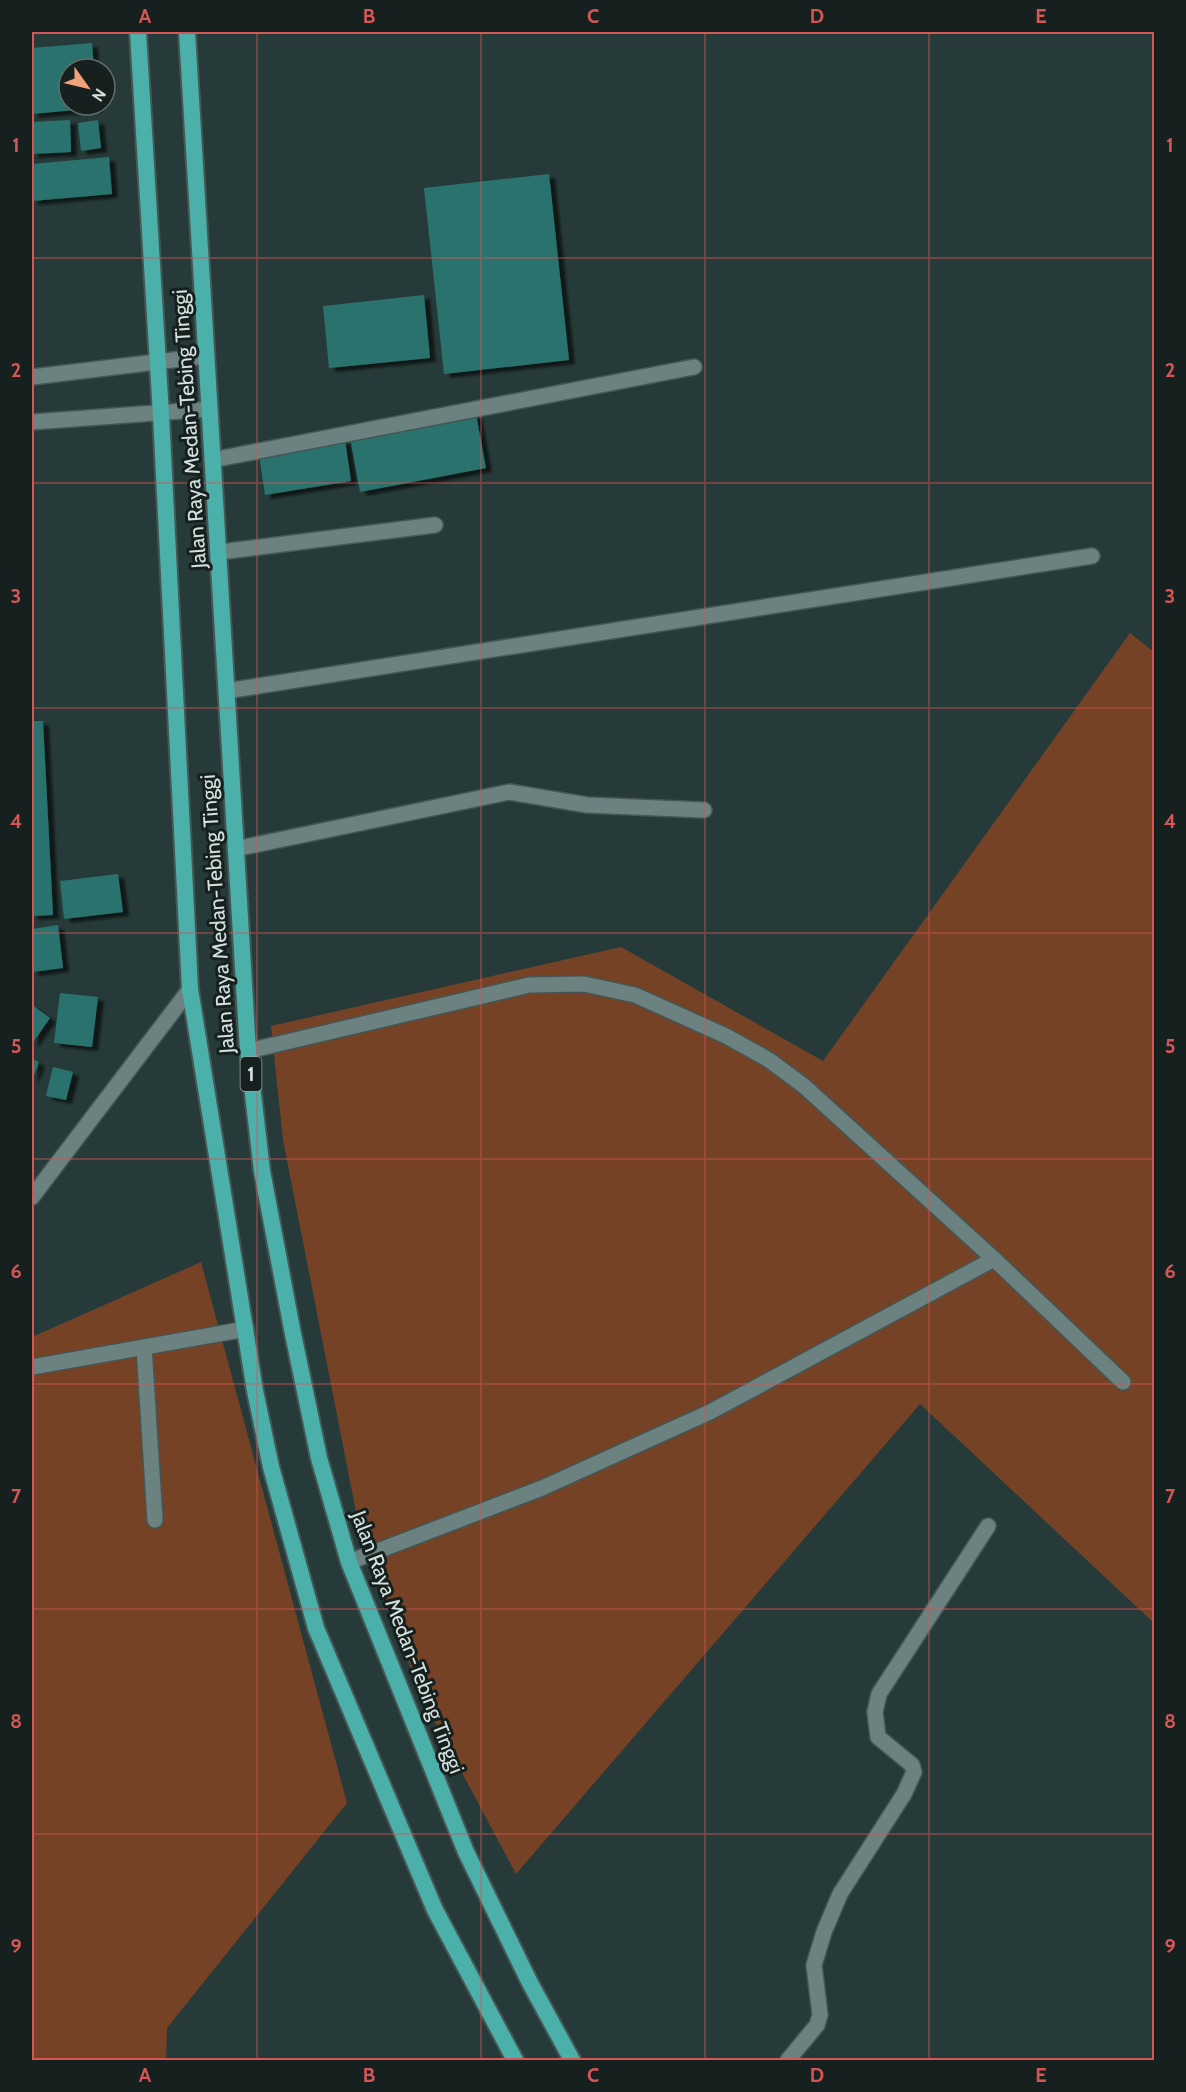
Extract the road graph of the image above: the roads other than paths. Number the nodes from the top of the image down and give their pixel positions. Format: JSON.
{"nodes":[{"id":1,"x":138,"y":32,"type":"edge"},
{"id":2,"x":187,"y":32,"type":"edge"},
{"id":3,"x":206,"y":356,"type":"junction"},
{"id":4,"x":158,"y":362,"type":"junction"},
{"id":5,"x":694,"y":368,"type":"dead end"},
{"id":6,"x":32,"y":376,"type":"edge"},
{"id":7,"x":210,"y":409,"type":"junction"},
{"id":8,"x":162,"y":415,"type":"junction"},
{"id":9,"x":32,"y":422,"type":"edge"},
{"id":10,"x":212,"y":460,"type":"junction"},
{"id":11,"x":435,"y":525,"type":"dead end"},
{"id":12,"x":220,"y":552,"type":"junction"},
{"id":13,"x":1092,"y":556,"type":"dead end"},
{"id":14,"x":226,"y":691,"type":"junction"},
{"id":15,"x":704,"y":810,"type":"dead end"},
{"id":16,"x":235,"y":849,"type":"junction"},
{"id":17,"x":190,"y":989,"type":"junction"},
{"id":18,"x":248,"y":1051,"type":"junction"},
{"id":19,"x":32,"y":1197,"type":"edge"},
{"id":20,"x":994,"y":1259,"type":"junction"},
{"id":21,"x":246,"y":1329,"type":"junction"},
{"id":22,"x":144,"y":1347,"type":"junction"},
{"id":23,"x":32,"y":1367,"type":"edge"},
{"id":24,"x":1123,"y":1382,"type":"dead end"},
{"id":25,"x":155,"y":1520,"type":"dead end"},
{"id":26,"x":988,"y":1526,"type":"dead end"},
{"id":27,"x":349,"y":1562,"type":"junction"},
{"id":28,"x":515,"y":2061,"type":"edge"},
{"id":29,"x":572,"y":2061,"type":"edge"},
{"id":30,"x":788,"y":2061,"type":"edge"}],
"edges":[{"from":1,"to":4,"type":"highway","name":"Jalan Raya Medan-Tebing Tinggi"},
{"from":2,"to":3,"type":"highway","name":"Jalan Raya Medan-Tebing Tinggi","number":"1"},
{"from":3,"to":4,"type":"street"},
{"from":3,"to":7,"type":"highway","name":"Jalan Raya Medan-Tebing Tinggi","number":"1"},
{"from":4,"to":6,"type":"street"},
{"from":4,"to":8,"type":"highway","name":"Jalan Raya Medan-Tebing Tinggi"},
{"from":5,"to":10,"type":"street"},
{"from":7,"to":8,"type":"street"},
{"from":7,"to":10,"type":"highway","name":"Jalan Raya Medan-Tebing Tinggi","number":"1"},
{"from":8,"to":9,"type":"street"},
{"from":8,"to":17,"type":"highway","name":"Jalan Raya Medan-Tebing Tinggi"},
{"from":10,"to":12,"type":"highway","name":"Jalan Raya Medan-Tebing Tinggi","number":"1"},
{"from":11,"to":12,"type":"street"},
{"from":12,"to":14,"type":"highway","name":"Jalan Raya Medan-Tebing Tinggi","number":"1"},
{"from":13,"to":14,"type":"street"},
{"from":14,"to":16,"type":"highway","name":"Jalan Raya Medan-Tebing Tinggi","number":"1"},
{"from":15,"to":16,"type":"street"},
{"from":16,"to":18,"type":"highway","name":"Jalan Raya Medan-Tebing Tinggi","number":"1"},
{"from":17,"to":19,"type":"street"},
{"from":17,"to":21,"type":"highway","name":"Jalan Raya Medan-Tebing Tinggi"},
{"from":18,"to":20,"type":"street"},
{"from":18,"to":27,"type":"highway","name":"Jalan Raya Medan-Tebing Tinggi","number":"1"},
{"from":20,"to":24,"type":"street"},
{"from":20,"to":27,"type":"street"},
{"from":21,"to":22,"type":"street"},
{"from":21,"to":28,"type":"highway","name":"Jalan Raya Medan-Tebing Tinggi"},
{"from":22,"to":23,"type":"street"},
{"from":22,"to":25,"type":"street"},
{"from":26,"to":30,"type":"street"},
{"from":27,"to":29,"type":"highway","name":"Jalan Raya Medan-Tebing Tinggi","number":"1"}]}
